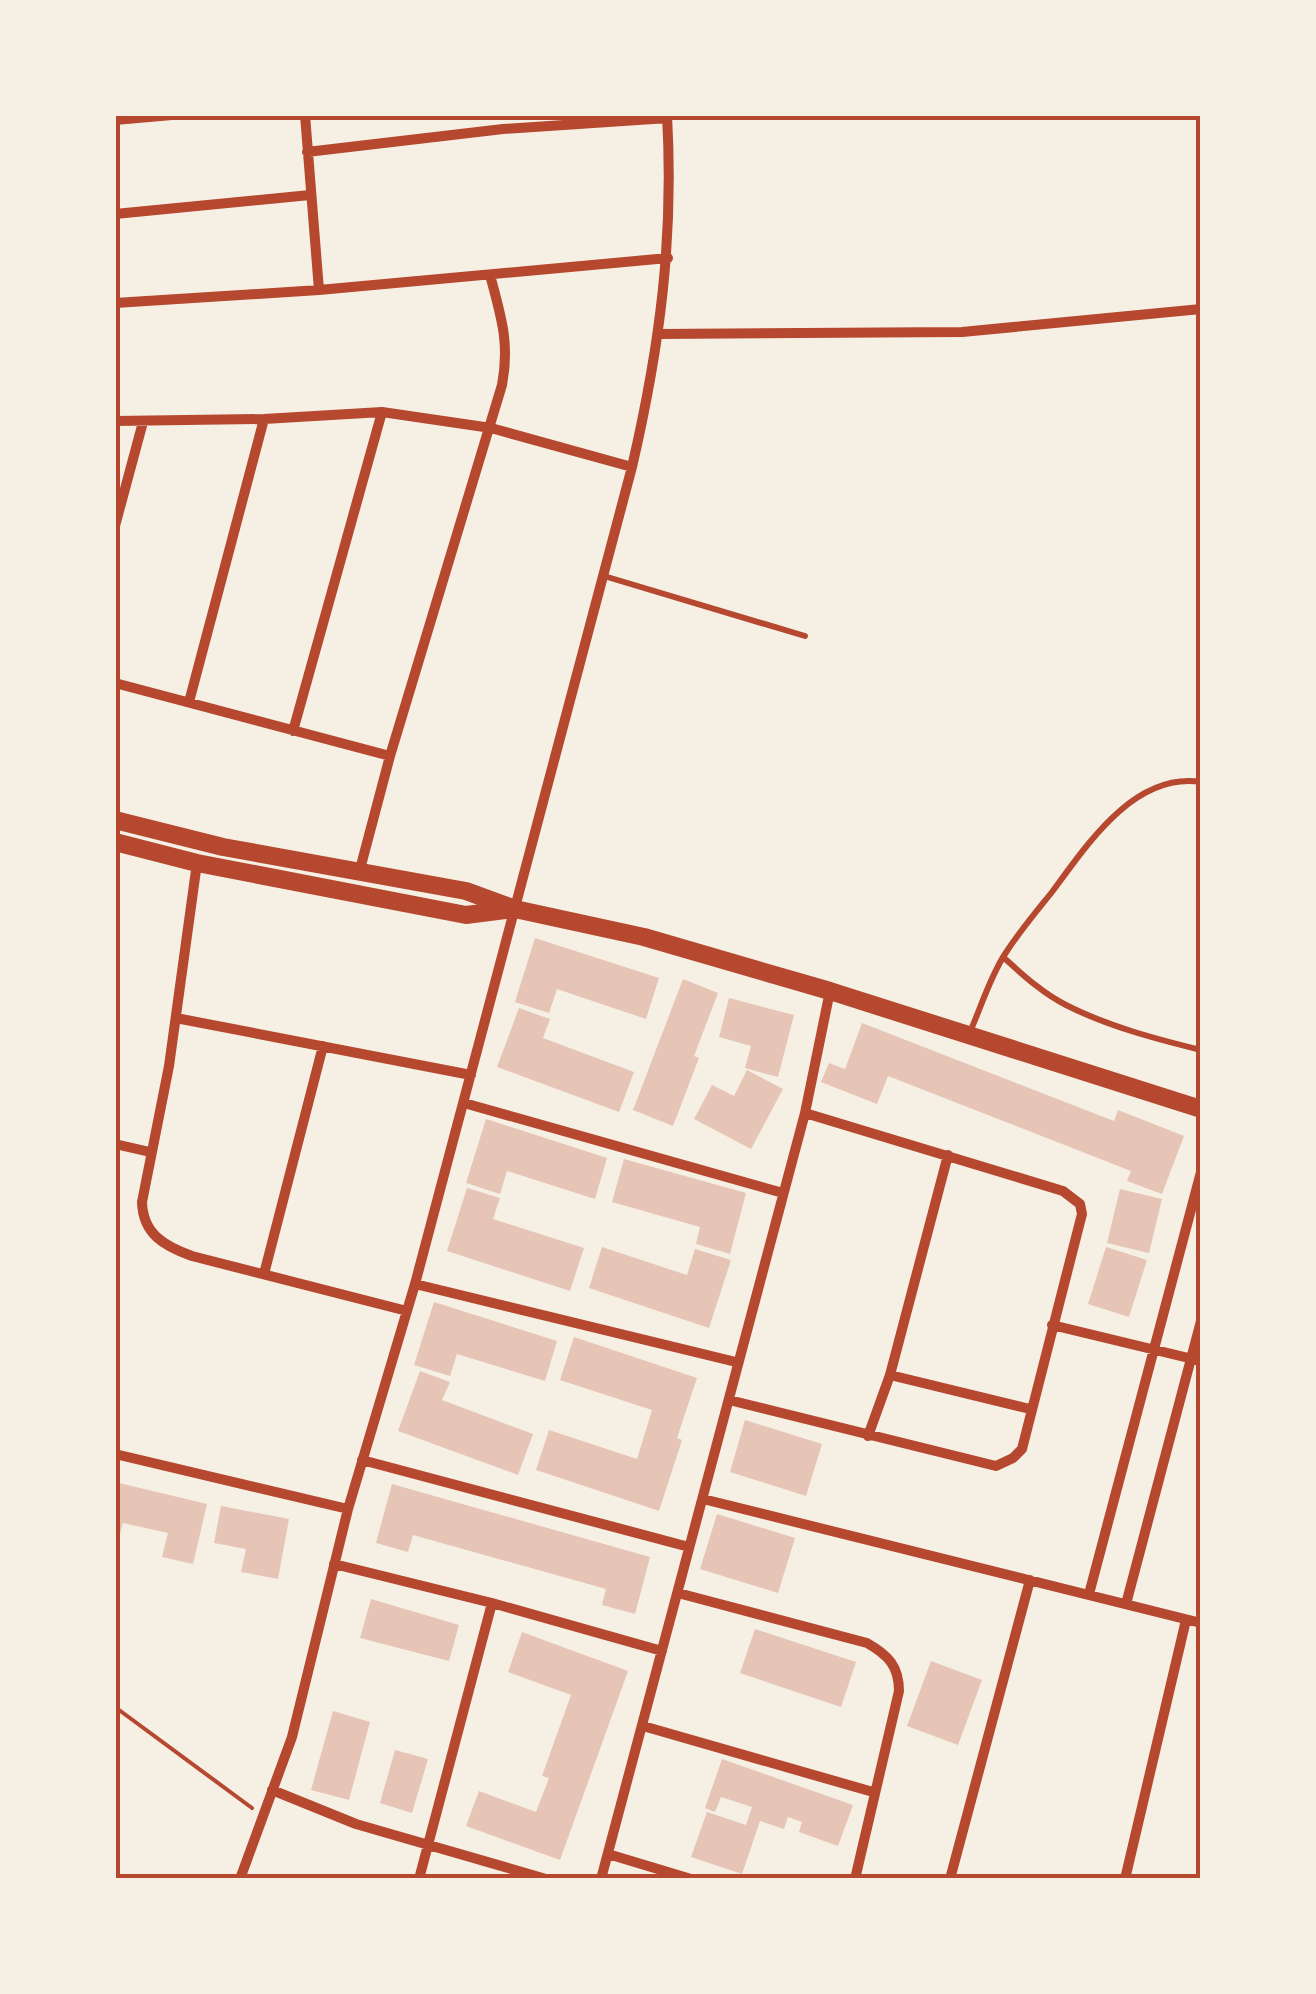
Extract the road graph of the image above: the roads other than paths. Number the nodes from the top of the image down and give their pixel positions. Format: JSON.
{"nodes":[{"id":1,"x":168,"y":115,"type":"edge"},
{"id":2,"x":305,"y":115,"type":"edge"},
{"id":3,"x":502,"y":115,"type":"edge"},
{"id":4,"x":667,"y":117,"type":"edge"},
{"id":5,"x":115,"y":120,"type":"edge"},
{"id":6,"x":504,"y":129,"type":"junction"},
{"id":7,"x":306,"y":152,"type":"junction"},
{"id":8,"x":310,"y":194,"type":"junction"},
{"id":9,"x":115,"y":214,"type":"edge"},
{"id":10,"x":668,"y":258,"type":"junction"},
{"id":11,"x":490,"y":275,"type":"junction"},
{"id":12,"x":319,"y":290,"type":"junction"},
{"id":13,"x":115,"y":303,"type":"edge"},
{"id":14,"x":1201,"y":309,"type":"edge"},
{"id":15,"x":658,"y":334,"type":"junction"},
{"id":16,"x":382,"y":412,"type":"junction"},
{"id":17,"x":264,"y":419,"type":"junction"},
{"id":18,"x":115,"y":421,"type":"edge"},
{"id":19,"x":143,"y":422,"type":"junction"},
{"id":20,"x":491,"y":428,"type":"junction"},
{"id":21,"x":632,"y":466,"type":"junction"},
{"id":22,"x":115,"y":526,"type":"edge"},
{"id":23,"x":603,"y":576,"type":"junction"},
{"id":24,"x":806,"y":636,"type":"dead end"},
{"id":25,"x":115,"y":683,"type":"edge"},
{"id":26,"x":190,"y":702,"type":"junction"},
{"id":27,"x":293,"y":731,"type":"junction"},
{"id":28,"x":390,"y":756,"type":"junction"},
{"id":29,"x":1201,"y":782,"type":"edge"},
{"id":30,"x":115,"y":820,"type":"edge"},
{"id":31,"x":115,"y":842,"type":"edge"},
{"id":32,"x":197,"y":863,"type":"junction"},
{"id":33,"x":359,"y":873,"type":"junction"},
{"id":34,"x":515,"y":909,"type":"junction"},
{"id":35,"x":1003,"y":957,"type":"junction"},
{"id":36,"x":830,"y":991,"type":"junction"},
{"id":37,"x":176,"y":1018,"type":"junction"},
{"id":38,"x":969,"y":1036,"type":"junction"},
{"id":39,"x":323,"y":1046,"type":"junction"},
{"id":40,"x":1201,"y":1050,"type":"edge"},
{"id":41,"x":471,"y":1074,"type":"junction"},
{"id":42,"x":464,"y":1102,"type":"junction"},
{"id":43,"x":1201,"y":1109,"type":"edge"},
{"id":44,"x":805,"y":1112,"type":"junction"},
{"id":45,"x":115,"y":1144,"type":"edge"},
{"id":46,"x":150,"y":1152,"type":"junction"},
{"id":47,"x":948,"y":1155,"type":"junction"},
{"id":48,"x":1201,"y":1172,"type":"edge"},
{"id":49,"x":783,"y":1192,"type":"junction"},
{"id":50,"x":264,"y":1274,"type":"junction"},
{"id":51,"x":414,"y":1284,"type":"junction"},
{"id":52,"x":407,"y":1311,"type":"junction"},
{"id":53,"x":1201,"y":1320,"type":"edge"},
{"id":54,"x":1052,"y":1326,"type":"junction"},
{"id":55,"x":1153,"y":1350,"type":"junction"},
{"id":56,"x":1196,"y":1360,"type":"edge"},
{"id":57,"x":736,"y":1362,"type":"junction"},
{"id":58,"x":890,"y":1375,"type":"junction"},
{"id":59,"x":728,"y":1400,"type":"junction"},
{"id":60,"x":1030,"y":1409,"type":"junction"},
{"id":61,"x":868,"y":1436,"type":"junction"},
{"id":62,"x":115,"y":1454,"type":"edge"},
{"id":63,"x":362,"y":1460,"type":"junction"},
{"id":64,"x":703,"y":1499,"type":"junction"},
{"id":65,"x":348,"y":1509,"type":"junction"},
{"id":66,"x":689,"y":1547,"type":"junction"},
{"id":67,"x":334,"y":1564,"type":"junction"},
{"id":68,"x":1030,"y":1580,"type":"junction"},
{"id":69,"x":678,"y":1593,"type":"junction"},
{"id":70,"x":1089,"y":1594,"type":"junction"},
{"id":71,"x":492,"y":1603,"type":"junction"},
{"id":72,"x":1126,"y":1604,"type":"junction"},
{"id":73,"x":1186,"y":1620,"type":"junction"},
{"id":74,"x":1201,"y":1624,"type":"edge"},
{"id":75,"x":662,"y":1652,"type":"junction"},
{"id":76,"x":643,"y":1726,"type":"junction"},
{"id":77,"x":272,"y":1790,"type":"junction"},
{"id":78,"x":874,"y":1792,"type":"junction"},
{"id":79,"x":428,"y":1843,"type":"junction"},
{"id":80,"x":608,"y":1854,"type":"junction"},
{"id":81,"x":240,"y":1879,"type":"edge"},
{"id":82,"x":419,"y":1879,"type":"edge"},
{"id":83,"x":546,"y":1879,"type":"edge"},
{"id":84,"x":601,"y":1879,"type":"edge"},
{"id":85,"x":690,"y":1879,"type":"edge"},
{"id":86,"x":855,"y":1879,"type":"edge"},
{"id":87,"x":950,"y":1879,"type":"edge"},
{"id":88,"x":1124,"y":1879,"type":"edge"}],
"edges":[{"from":1,"to":5,"type":"street"},
{"from":2,"to":7,"type":"street"},
{"from":3,"to":6,"type":"street"},
{"from":4,"to":6,"type":"street"},
{"from":4,"to":10,"type":"street"},
{"from":6,"to":7,"type":"street"},
{"from":7,"to":8,"type":"street"},
{"from":8,"to":9,"type":"street"},
{"from":8,"to":12,"type":"street"},
{"from":10,"to":11,"type":"street"},
{"from":10,"to":15,"type":"street"},
{"from":11,"to":12,"type":"street"},
{"from":11,"to":20,"type":"street"},
{"from":12,"to":13,"type":"street"},
{"from":14,"to":15,"type":"street"},
{"from":15,"to":21,"type":"street"},
{"from":16,"to":17,"type":"street"},
{"from":16,"to":20,"type":"street"},
{"from":16,"to":27,"type":"street"},
{"from":17,"to":19,"type":"street"},
{"from":17,"to":26,"type":"street"},
{"from":18,"to":19,"type":"street"},
{"from":19,"to":22,"type":"street"},
{"from":20,"to":21,"type":"street"},
{"from":20,"to":28,"type":"street"},
{"from":21,"to":23,"type":"street"},
{"from":23,"to":24,"type":"lane"},
{"from":23,"to":34,"type":"street"},
{"from":25,"to":26,"type":"street"},
{"from":26,"to":27,"type":"street"},
{"from":27,"to":28,"type":"street"},
{"from":28,"to":33,"type":"street"},
{"from":29,"to":35,"type":"lane"},
{"from":30,"to":33,"type":"main road"},
{"from":31,"to":32,"type":"main road"},
{"from":32,"to":34,"type":"main road"},
{"from":32,"to":37,"type":"street"},
{"from":33,"to":34,"type":"main road"},
{"from":34,"to":36,"type":"main road"},
{"from":34,"to":41,"type":"street"},
{"from":35,"to":38,"type":"lane"},
{"from":35,"to":40,"type":"lane"},
{"from":36,"to":38,"type":"main road"},
{"from":36,"to":44,"type":"street"},
{"from":37,"to":39,"type":"street"},
{"from":37,"to":46,"type":"street"},
{"from":38,"to":43,"type":"main road"},
{"from":39,"to":41,"type":"street"},
{"from":39,"to":50,"type":"street"},
{"from":41,"to":42,"type":"street"},
{"from":42,"to":49,"type":"street"},
{"from":42,"to":51,"type":"street"},
{"from":44,"to":47,"type":"street"},
{"from":44,"to":49,"type":"street"},
{"from":45,"to":46,"type":"street"},
{"from":46,"to":50,"type":"street"},
{"from":47,"to":54,"type":"street"},
{"from":47,"to":58,"type":"street"},
{"from":48,"to":55,"type":"street"},
{"from":49,"to":57,"type":"street"},
{"from":50,"to":52,"type":"street"},
{"from":51,"to":52,"type":"street"},
{"from":51,"to":57,"type":"street"},
{"from":52,"to":63,"type":"street"},
{"from":53,"to":56,"type":"street"},
{"from":54,"to":55,"type":"street"},
{"from":54,"to":60,"type":"street"},
{"from":55,"to":56,"type":"street"},
{"from":55,"to":70,"type":"street"},
{"from":56,"to":72,"type":"street"},
{"from":57,"to":59,"type":"street"},
{"from":58,"to":60,"type":"street"},
{"from":58,"to":61,"type":"street"},
{"from":59,"to":61,"type":"street"},
{"from":59,"to":64,"type":"street"},
{"from":60,"to":61,"type":"street"},
{"from":62,"to":65,"type":"street"},
{"from":63,"to":65,"type":"street"},
{"from":63,"to":66,"type":"street"},
{"from":64,"to":66,"type":"street"},
{"from":64,"to":68,"type":"street"},
{"from":65,"to":67,"type":"street"},
{"from":66,"to":69,"type":"street"},
{"from":67,"to":71,"type":"street"},
{"from":67,"to":77,"type":"street"},
{"from":68,"to":70,"type":"street"},
{"from":68,"to":87,"type":"street"},
{"from":69,"to":75,"type":"street"},
{"from":69,"to":78,"type":"street"},
{"from":70,"to":72,"type":"street"},
{"from":71,"to":75,"type":"street"},
{"from":71,"to":79,"type":"street"},
{"from":72,"to":73,"type":"street"},
{"from":73,"to":74,"type":"street"},
{"from":73,"to":88,"type":"street"},
{"from":75,"to":76,"type":"street"},
{"from":76,"to":78,"type":"street"},
{"from":76,"to":80,"type":"street"},
{"from":77,"to":79,"type":"street"},
{"from":77,"to":81,"type":"street"},
{"from":78,"to":86,"type":"street"},
{"from":79,"to":82,"type":"street"},
{"from":79,"to":83,"type":"street"},
{"from":80,"to":84,"type":"street"},
{"from":80,"to":85,"type":"street"}]}
